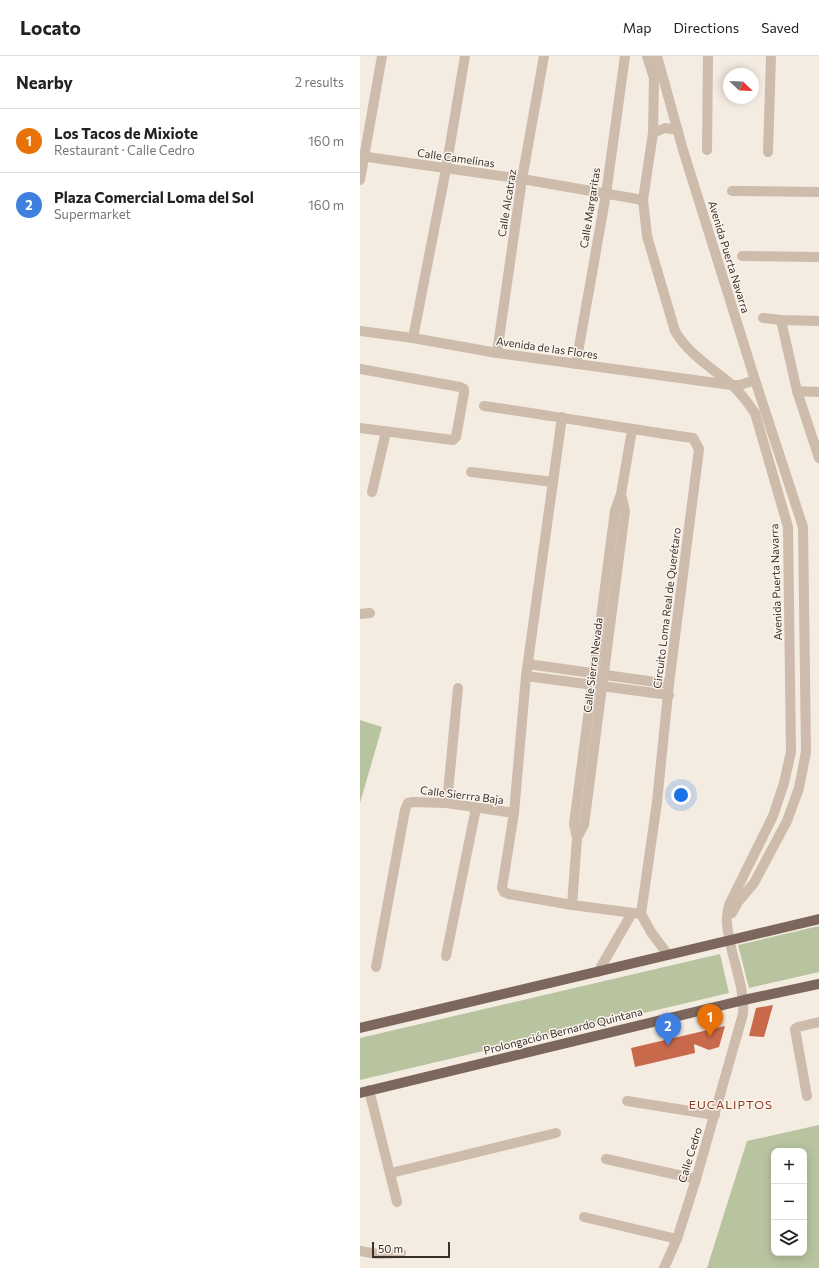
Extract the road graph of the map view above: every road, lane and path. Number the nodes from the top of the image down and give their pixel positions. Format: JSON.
{"nodes":[{"id":1,"x":382,"y":56,"type":"edge"},
{"id":2,"x":465,"y":56,"type":"edge"},
{"id":3,"x":544,"y":56,"type":"edge"},
{"id":4,"x":625,"y":56,"type":"edge"},
{"id":5,"x":647,"y":56,"type":"edge"},
{"id":6,"x":657,"y":56,"type":"edge"},
{"id":7,"x":708,"y":56,"type":"edge"},
{"id":8,"x":771,"y":56,"type":"edge"},
{"id":9,"x":678,"y":130,"type":"junction"},
{"id":10,"x":653,"y":133,"type":"junction"},
{"id":11,"x":707,"y":150,"type":"dead end"},
{"id":12,"x":768,"y":152,"type":"dead end"},
{"id":13,"x":362,"y":156,"type":"edge"},
{"id":14,"x":446,"y":169,"type":"junction"},
{"id":15,"x":522,"y":179,"type":"junction"},
{"id":16,"x":360,"y":180,"type":"edge"},
{"id":17,"x":732,"y":191,"type":"dead end"},
{"id":18,"x":819,"y":192,"type":"edge"},
{"id":19,"x":606,"y":194,"type":"junction"},
{"id":20,"x":643,"y":200,"type":"junction"},
{"id":21,"x":742,"y":256,"type":"dead end"},
{"id":22,"x":819,"y":257,"type":"edge"},
{"id":23,"x":763,"y":318,"type":"dead end"},
{"id":24,"x":781,"y":320,"type":"junction"},
{"id":25,"x":819,"y":321,"type":"edge"},
{"id":26,"x":360,"y":331,"type":"edge"},
{"id":27,"x":413,"y":338,"type":"junction"},
{"id":28,"x":497,"y":353,"type":"junction"},
{"id":29,"x":576,"y":364,"type":"junction"},
{"id":30,"x":360,"y":369,"type":"edge"},
{"id":31,"x":755,"y":380,"type":"junction"},
{"id":32,"x":731,"y":385,"type":"junction"},
{"id":33,"x":797,"y":391,"type":"junction"},
{"id":34,"x":819,"y":392,"type":"edge"},
{"id":35,"x":484,"y":406,"type":"dead end"},
{"id":36,"x":562,"y":417,"type":"junction"},
{"id":37,"x":360,"y":428,"type":"edge"},
{"id":38,"x":632,"y":430,"type":"junction"},
{"id":39,"x":386,"y":432,"type":"junction"},
{"id":40,"x":819,"y":458,"type":"edge"},
{"id":41,"x":472,"y":472,"type":"dead end"},
{"id":42,"x":553,"y":482,"type":"junction"},
{"id":43,"x":372,"y":492,"type":"dead end"},
{"id":44,"x":790,"y":662,"type":"junction"},
{"id":45,"x":804,"y":662,"type":"junction"},
{"id":46,"x":528,"y":664,"type":"junction"},
{"id":47,"x":599,"y":673,"type":"junction"},
{"id":48,"x":526,"y":676,"type":"junction"},
{"id":49,"x":670,"y":684,"type":"junction"},
{"id":50,"x":592,"y":685,"type":"junction"},
{"id":51,"x":603,"y":686,"type":"junction"},
{"id":52,"x":458,"y":688,"type":"dead end"},
{"id":53,"x":669,"y":695,"type":"junction"},
{"id":54,"x":447,"y":803,"type":"junction"},
{"id":55,"x":476,"y":808,"type":"junction"},
{"id":56,"x":514,"y":813,"type":"junction"},
{"id":57,"x":577,"y":838,"type":"junction"},
{"id":58,"x":572,"y":905,"type":"junction"},
{"id":59,"x":636,"y":914,"type":"junction"},
{"id":60,"x":819,"y":919,"type":"edge"},
{"id":61,"x":727,"y":922,"type":"junction"},
{"id":62,"x":729,"y":940,"type":"junction"},
{"id":63,"x":668,"y":955,"type":"junction"},
{"id":64,"x":446,"y":956,"type":"dead end"},
{"id":65,"x":376,"y":967,"type":"dead end"},
{"id":66,"x":598,"y":972,"type":"junction"},
{"id":67,"x":819,"y":984,"type":"edge"},
{"id":68,"x":744,"y":1000,"type":"junction"},
{"id":69,"x":819,"y":1022,"type":"edge"},
{"id":70,"x":360,"y":1028,"type":"edge"},
{"id":71,"x":365,"y":1092,"type":"edge"},
{"id":72,"x":807,"y":1096,"type":"dead end"},
{"id":73,"x":627,"y":1101,"type":"dead end"},
{"id":74,"x":715,"y":1115,"type":"junction"},
{"id":75,"x":556,"y":1133,"type":"dead end"},
{"id":76,"x":606,"y":1159,"type":"dead end"},
{"id":77,"x":391,"y":1173,"type":"junction"},
{"id":78,"x":696,"y":1179,"type":"junction"},
{"id":79,"x":398,"y":1202,"type":"dead end"},
{"id":80,"x":584,"y":1218,"type":"dead end"},
{"id":81,"x":677,"y":1239,"type":"junction"},
{"id":82,"x":360,"y":1251,"type":"edge"},
{"id":83,"x":401,"y":1252,"type":"dead end"},
{"id":84,"x":664,"y":1268,"type":"edge"}],
"edges":[{"from":1,"to":13,"type":"street"},
{"from":2,"to":14,"type":"street"},
{"from":3,"to":15,"type":"street","name":"Calle Alcatraz"},
{"from":4,"to":19,"type":"street","name":"Calle Margaritas"},
{"from":5,"to":10,"type":"street","name":"Avenida Puerta Navarra"},
{"from":6,"to":9,"type":"street","name":"Avenida Puerta Navarra"},
{"from":7,"to":11,"type":"street"},
{"from":8,"to":12,"type":"street"},
{"from":9,"to":10,"type":"street"},
{"from":9,"to":31,"type":"street","name":"Avenida Puerta Navarra"},
{"from":10,"to":20,"type":"street","name":"Avenida Puerta Navarra"},
{"from":13,"to":14,"type":"street","name":"Calle Camelinas"},
{"from":13,"to":16,"type":"street"},
{"from":14,"to":15,"type":"street","name":"Calle Camelinas"},
{"from":14,"to":27,"type":"street"},
{"from":15,"to":19,"type":"street","name":"Calle Camelinas"},
{"from":15,"to":28,"type":"street","name":"Calle Alcatraz"},
{"from":17,"to":18,"type":"street"},
{"from":19,"to":20,"type":"street","name":"Calle Camelinas"},
{"from":19,"to":29,"type":"street","name":"Calle Margaritas"},
{"from":20,"to":32,"type":"street","name":"Avenida Puerta Navarra"},
{"from":21,"to":22,"type":"street"},
{"from":23,"to":24,"type":"street"},
{"from":24,"to":25,"type":"street"},
{"from":24,"to":33,"type":"street"},
{"from":26,"to":27,"type":"street","name":"Avenida de las Flores"},
{"from":27,"to":28,"type":"street","name":"Avenida de las Flores"},
{"from":28,"to":29,"type":"street","name":"Avenida de las Flores"},
{"from":29,"to":32,"type":"street","name":"Avenida de las Flores"},
{"from":30,"to":39,"type":"street"},
{"from":31,"to":32,"type":"street","name":"Avenida de las Flores"},
{"from":31,"to":45,"type":"street","name":"Avenida Puerta Navarra"},
{"from":32,"to":44,"type":"street","name":"Avenida Puerta Navarra"},
{"from":33,"to":34,"type":"street"},
{"from":33,"to":40,"type":"street"},
{"from":35,"to":36,"type":"street","name":"Circuito Loma Real de Querétaro"},
{"from":36,"to":38,"type":"street","name":"Circuito Loma Real de Querétaro"},
{"from":36,"to":42,"type":"street"},
{"from":37,"to":39,"type":"street"},
{"from":38,"to":47,"type":"street","name":"Calle Sierra Nevada"},
{"from":38,"to":49,"type":"street","name":"Circuito Loma Real de Querétaro"},
{"from":39,"to":43,"type":"street"},
{"from":41,"to":42,"type":"street"},
{"from":42,"to":46,"type":"street"},
{"from":44,"to":45,"type":"street"},
{"from":44,"to":61,"type":"street","name":"Avenida Puerta Navarra"},
{"from":45,"to":61,"type":"street","name":"Avenida Puerta Navarra"},
{"from":46,"to":47,"type":"street"},
{"from":46,"to":48,"type":"street"},
{"from":47,"to":49,"type":"street"},
{"from":47,"to":50,"type":"street","name":"Calle Sierra Nevada"},
{"from":47,"to":51,"type":"street","name":"Calle Sierra Nevada"},
{"from":48,"to":50,"type":"street"},
{"from":48,"to":56,"type":"street"},
{"from":49,"to":53,"type":"street","name":"Circuito Loma Real de Querétaro"},
{"from":50,"to":51,"type":"street"},
{"from":50,"to":57,"type":"street","name":"Calle Sierra Nevada"},
{"from":51,"to":53,"type":"street"},
{"from":51,"to":57,"type":"street","name":"Calle Sierra Nevada"},
{"from":52,"to":54,"type":"street"},
{"from":53,"to":59,"type":"street","name":"Circuito Loma Real de Querétaro"},
{"from":54,"to":55,"type":"street","name":"Calle Sierrra Baja"},
{"from":54,"to":65,"type":"street","name":"Calle Sierrra Baja"},
{"from":55,"to":56,"type":"street","name":"Calle Sierrra Baja"},
{"from":55,"to":64,"type":"street"},
{"from":56,"to":58,"type":"street"},
{"from":57,"to":58,"type":"street","name":"Calle Sierra Nevada"},
{"from":58,"to":59,"type":"street"},
{"from":59,"to":63,"type":"street"},
{"from":59,"to":66,"type":"street","name":"Circuito Loma Real de Querétaro"},
{"from":60,"to":62,"type":"main road"},
{"from":61,"to":62,"type":"street","name":"Avenida Puerta Navarra"},
{"from":62,"to":63,"type":"main road"},
{"from":62,"to":68,"type":"street","name":"Avenida Puerta Navarra"},
{"from":63,"to":66,"type":"main road"},
{"from":66,"to":70,"type":"main road"},
{"from":67,"to":68,"type":"main road","name":"Prolongación Bernardo Quintana"},
{"from":68,"to":71,"type":"main road","name":"Prolongación Bernardo Quintana"},
{"from":68,"to":74,"type":"street","name":"Calle Cedro"},
{"from":69,"to":72,"type":"street"},
{"from":71,"to":77,"type":"street"},
{"from":73,"to":74,"type":"street"},
{"from":74,"to":78,"type":"street","name":"Calle Cedro"},
{"from":75,"to":77,"type":"street"},
{"from":76,"to":78,"type":"street"},
{"from":77,"to":79,"type":"street"},
{"from":78,"to":81,"type":"street","name":"Calle Cedro"},
{"from":80,"to":81,"type":"street"},
{"from":81,"to":84,"type":"street","name":"Calle Cedro"},
{"from":82,"to":83,"type":"street"}]}
